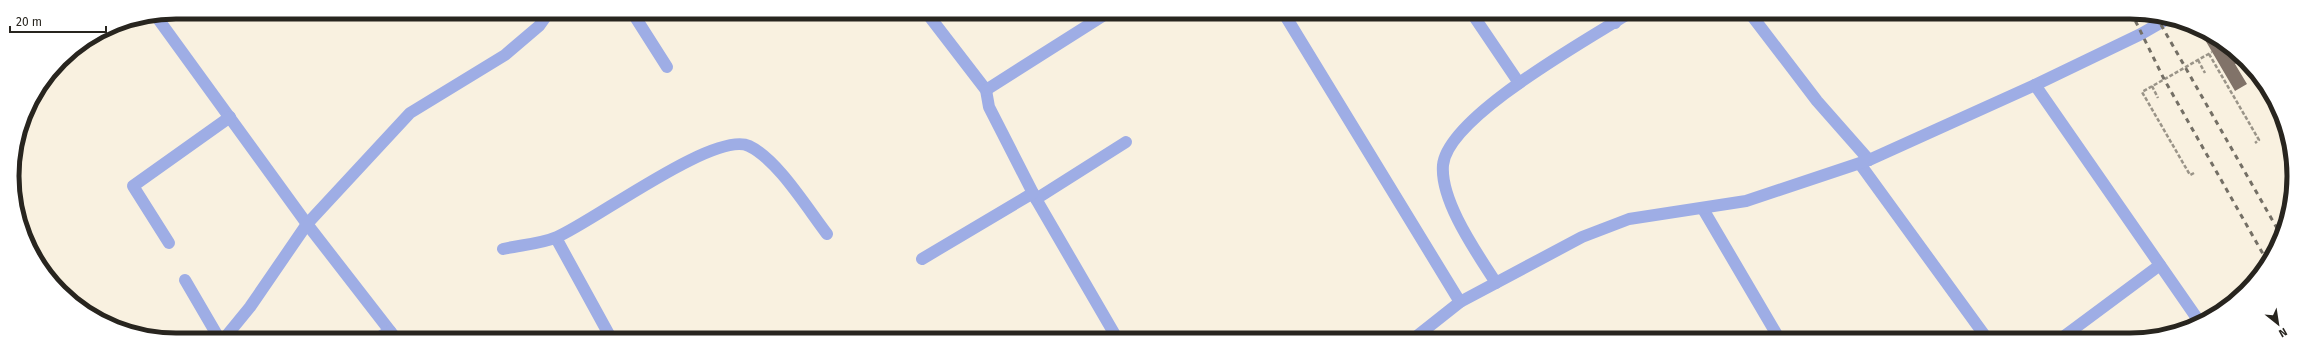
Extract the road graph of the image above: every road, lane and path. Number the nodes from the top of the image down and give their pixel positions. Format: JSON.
{"nodes":[{"id":1,"x":544,"y":19,"type":"edge"},
{"id":2,"x":636,"y":19,"type":"edge"},
{"id":3,"x":931,"y":19,"type":"edge"},
{"id":4,"x":1098,"y":19,"type":"edge"},
{"id":5,"x":1286,"y":19,"type":"edge"},
{"id":6,"x":1476,"y":19,"type":"edge"},
{"id":7,"x":1612,"y":19,"type":"edge"},
{"id":8,"x":1621,"y":19,"type":"edge"},
{"id":9,"x":1754,"y":19,"type":"edge"},
{"id":10,"x":159,"y":20,"type":"edge"},
{"id":11,"x":2162,"y":22,"type":"edge"},
{"id":12,"x":1615,"y":23,"type":"junction"},
{"id":13,"x":2198,"y":60,"type":"junction"},
{"id":14,"x":667,"y":67,"type":"dead end"},
{"id":15,"x":2205,"y":73,"type":"dead end"},
{"id":16,"x":1519,"y":84,"type":"junction"},
{"id":17,"x":2035,"y":85,"type":"junction"},
{"id":18,"x":2152,"y":86,"type":"junction"},
{"id":19,"x":986,"y":90,"type":"junction"},
{"id":20,"x":2158,"y":98,"type":"dead end"},
{"id":21,"x":230,"y":117,"type":"junction"},
{"id":22,"x":1126,"y":142,"type":"dead end"},
{"id":23,"x":2255,"y":143,"type":"dead end"},
{"id":24,"x":1864,"y":162,"type":"junction"},
{"id":25,"x":2194,"y":173,"type":"dead end"},
{"id":26,"x":1034,"y":196,"type":"junction"},
{"id":27,"x":1703,"y":209,"type":"junction"},
{"id":28,"x":307,"y":224,"type":"junction"},
{"id":29,"x":827,"y":234,"type":"dead end"},
{"id":30,"x":556,"y":238,"type":"junction"},
{"id":31,"x":168,"y":243,"type":"dead end"},
{"id":32,"x":503,"y":248,"type":"dead end"},
{"id":33,"x":922,"y":259,"type":"dead end"},
{"id":34,"x":2160,"y":265,"type":"junction"},
{"id":35,"x":185,"y":280,"type":"dead end"},
{"id":36,"x":1496,"y":283,"type":"junction"},
{"id":37,"x":1460,"y":302,"type":"junction"},
{"id":38,"x":2197,"y":318,"type":"edge"},
{"id":39,"x":218,"y":333,"type":"edge"},
{"id":40,"x":228,"y":333,"type":"edge"},
{"id":41,"x":392,"y":333,"type":"edge"},
{"id":42,"x":608,"y":333,"type":"edge"},
{"id":43,"x":1114,"y":333,"type":"edge"},
{"id":44,"x":1421,"y":333,"type":"edge"},
{"id":45,"x":1776,"y":333,"type":"edge"},
{"id":46,"x":1983,"y":333,"type":"edge"},
{"id":47,"x":2070,"y":333,"type":"edge"}],
"edges":[{"from":1,"to":28,"type":"street"},
{"from":2,"to":14,"type":"street"},
{"from":3,"to":19,"type":"street"},
{"from":4,"to":19,"type":"street"},
{"from":5,"to":37,"type":"street"},
{"from":6,"to":16,"type":"street"},
{"from":7,"to":12,"type":"street"},
{"from":8,"to":12,"type":"street"},
{"from":9,"to":24,"type":"street"},
{"from":10,"to":21,"type":"street"},
{"from":11,"to":17,"type":"street"},
{"from":12,"to":16,"type":"street"},
{"from":13,"to":15,"type":"path"},
{"from":13,"to":18,"type":"path"},
{"from":13,"to":23,"type":"path"},
{"from":16,"to":36,"type":"street"},
{"from":17,"to":24,"type":"street"},
{"from":17,"to":34,"type":"street"},
{"from":18,"to":20,"type":"path"},
{"from":18,"to":25,"type":"path"},
{"from":19,"to":26,"type":"street"},
{"from":21,"to":28,"type":"street"},
{"from":21,"to":31,"type":"street"},
{"from":22,"to":26,"type":"street"},
{"from":24,"to":27,"type":"street"},
{"from":24,"to":46,"type":"street"},
{"from":26,"to":33,"type":"street"},
{"from":26,"to":43,"type":"street"},
{"from":27,"to":36,"type":"street"},
{"from":27,"to":45,"type":"street"},
{"from":28,"to":40,"type":"street"},
{"from":28,"to":41,"type":"street"},
{"from":29,"to":30,"type":"street"},
{"from":30,"to":32,"type":"street"},
{"from":30,"to":42,"type":"street"},
{"from":34,"to":38,"type":"street"},
{"from":34,"to":47,"type":"street"},
{"from":35,"to":39,"type":"street"},
{"from":36,"to":37,"type":"street"},
{"from":37,"to":44,"type":"street"}]}
